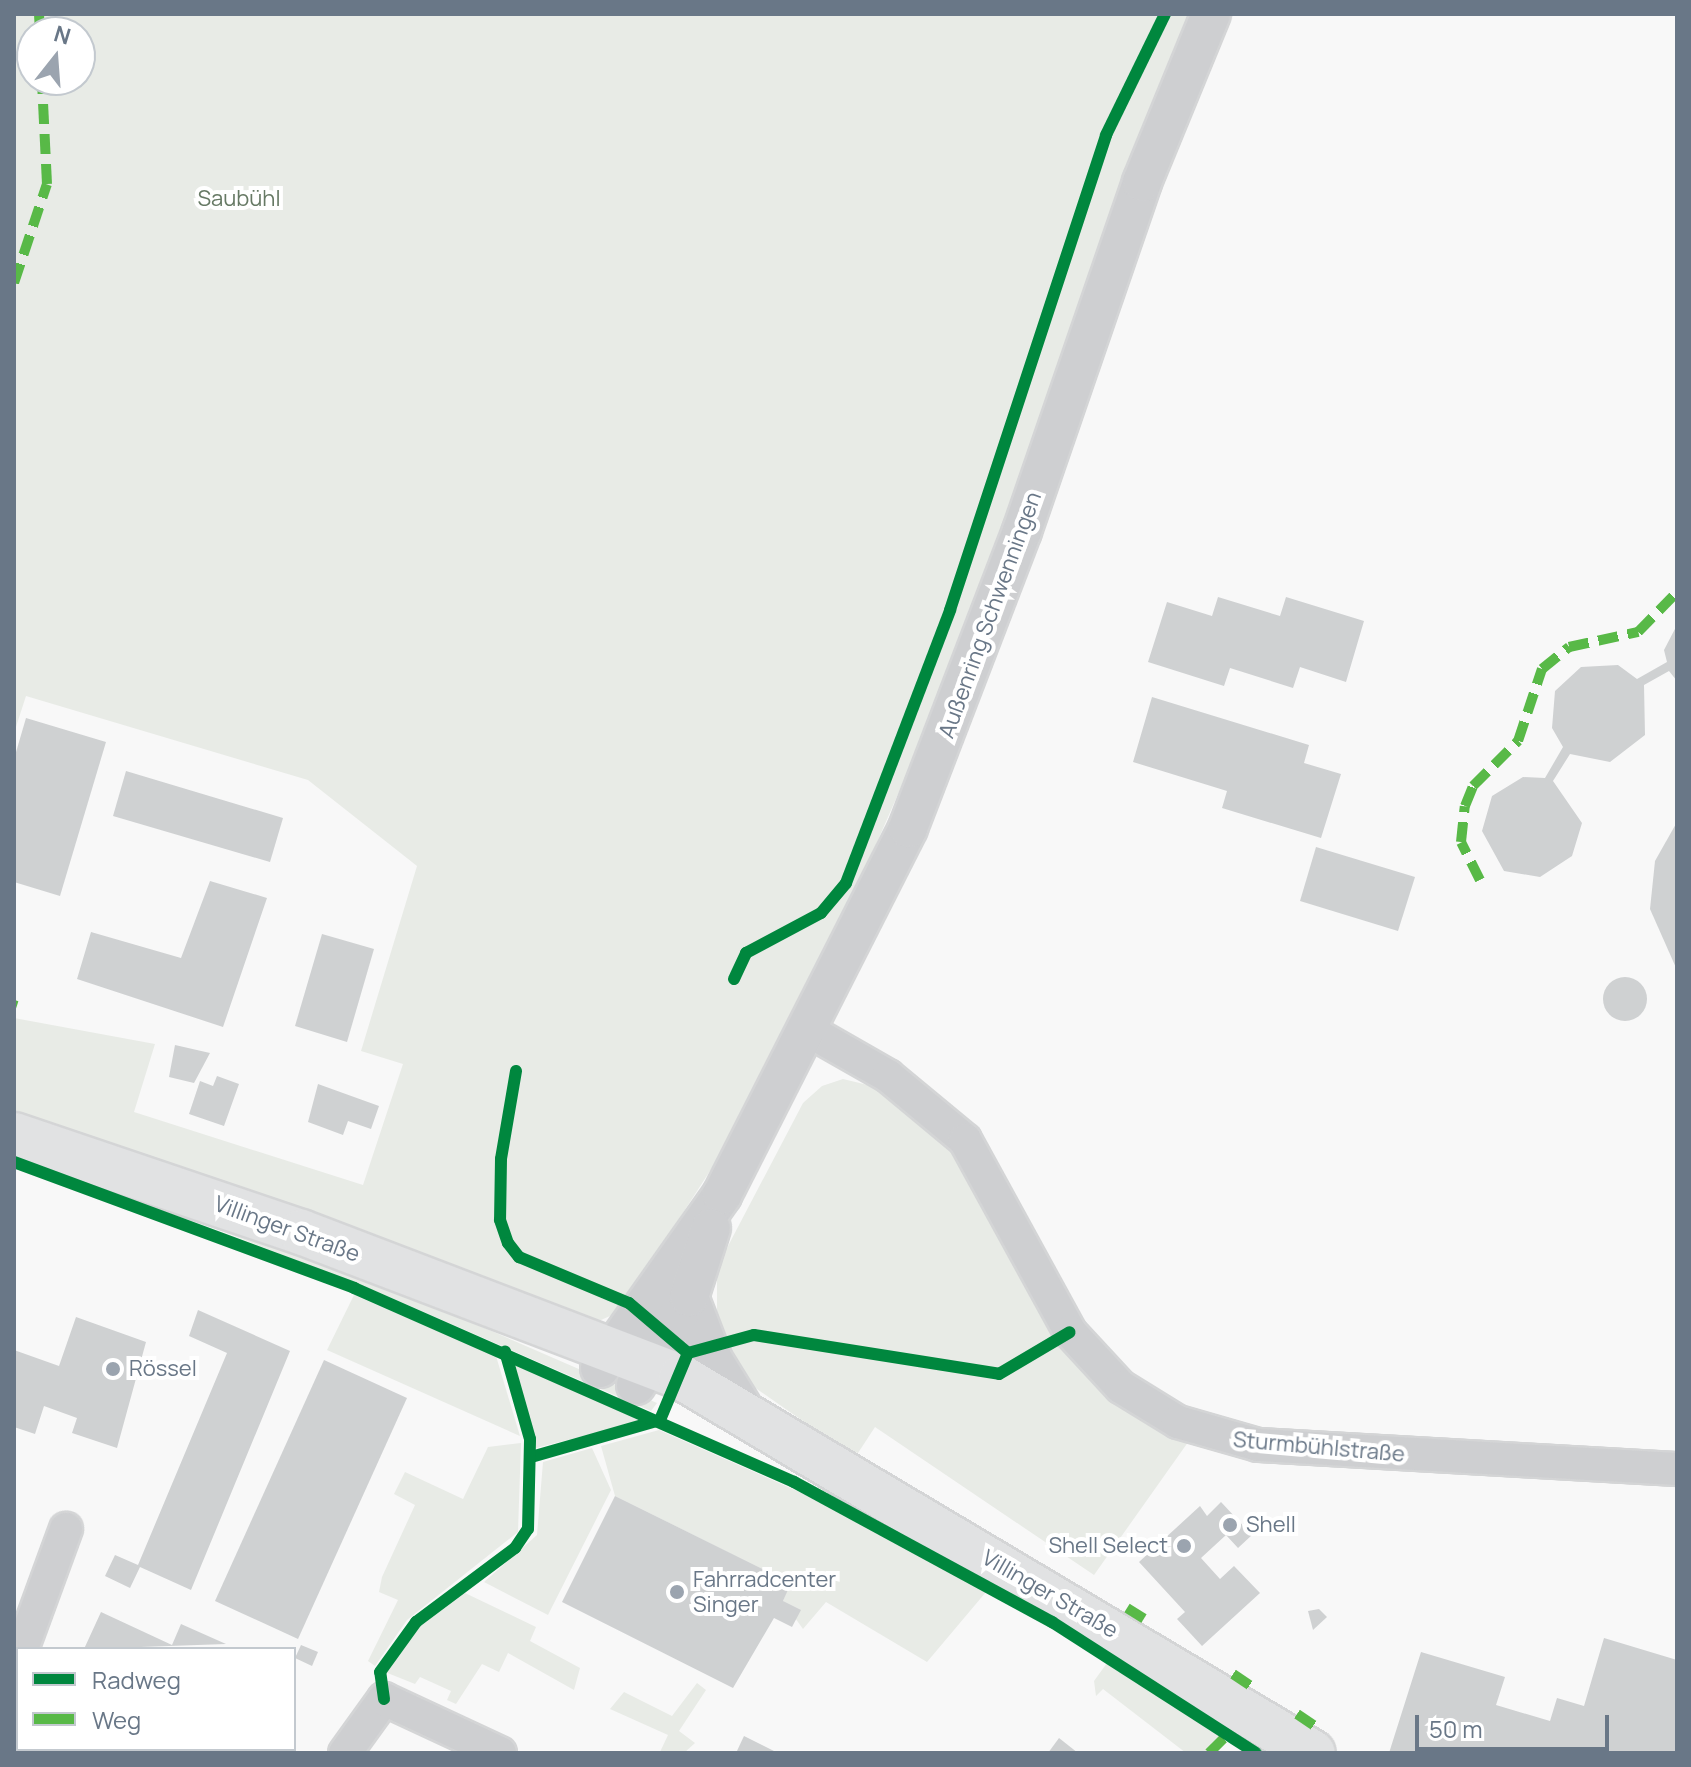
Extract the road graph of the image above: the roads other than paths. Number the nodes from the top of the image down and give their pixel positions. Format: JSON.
{"nodes":[{"id":1,"x":1211,"y":14,"type":"edge"},
{"id":2,"x":811,"y":1032,"type":"junction"},
{"id":3,"x":14,"y":1135,"type":"edge"},
{"id":4,"x":722,"y":1195,"type":"junction"},
{"id":5,"x":689,"y":1297,"type":"junction"},
{"id":6,"x":624,"y":1365,"type":"junction"},
{"id":7,"x":742,"y":1407,"type":"junction"},
{"id":8,"x":783,"y":1442,"type":"junction"},
{"id":9,"x":1677,"y":1469,"type":"edge"},
{"id":10,"x":66,"y":1529,"type":"dead end"},
{"id":11,"x":23,"y":1647,"type":"edge"},
{"id":12,"x":345,"y":1753,"type":"edge"},
{"id":13,"x":500,"y":1753,"type":"edge"},
{"id":14,"x":1313,"y":1753,"type":"edge"}],
"edges":[{"from":1,"to":2,"type":"street","name":"Außenring Schwenningen"},
{"from":2,"to":4,"type":"street","name":"Außenring Schwenningen"},
{"from":2,"to":9,"type":"street","name":"Sturmbühlstraße"},
{"from":3,"to":6,"type":"main road","name":"Villinger Straße"},
{"from":4,"to":5,"type":"street","name":"Außenring Schwenningen"},
{"from":4,"to":6,"type":"street","name":"Außenring Schwenningen"},
{"from":5,"to":6,"type":"street","name":"Außenring Schwenningen"},
{"from":5,"to":7,"type":"street"},
{"from":6,"to":7,"type":"main road","name":"Villinger Straße"},
{"from":6,"to":8,"type":"main road","name":"Villinger Straße"},
{"from":7,"to":8,"type":"main road","name":"Villinger Straße"},
{"from":8,"to":14,"type":"main road","name":"Villinger Straße"},
{"from":10,"to":11,"type":"street"},
{"from":12,"to":13,"type":"street"}]}
